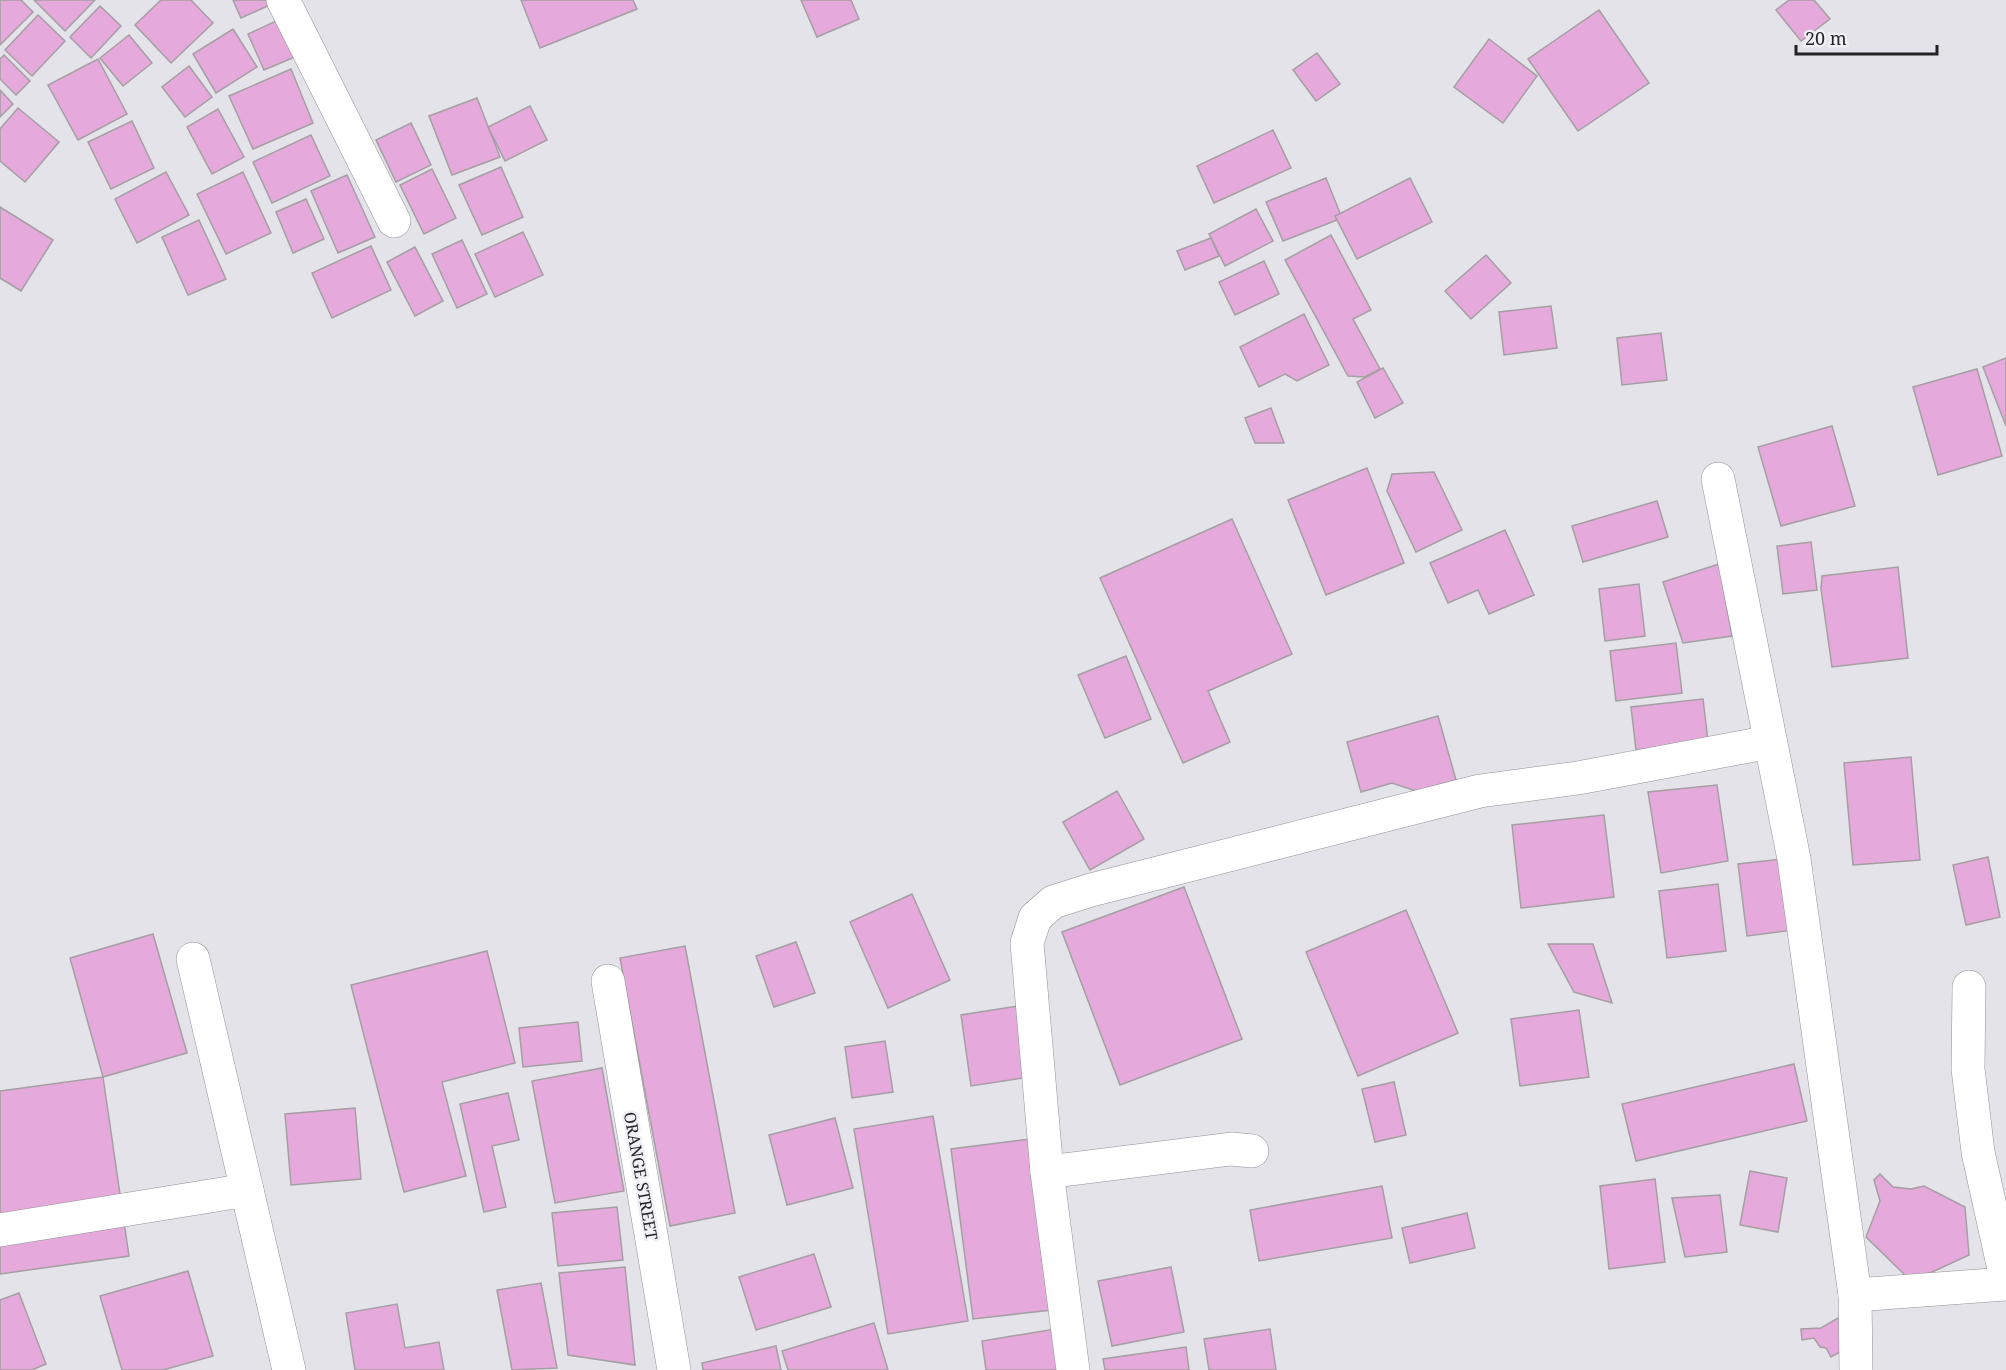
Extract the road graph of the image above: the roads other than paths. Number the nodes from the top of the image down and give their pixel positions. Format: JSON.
{"nodes":[{"id":1,"x":283,"y":0,"type":"edge"},
{"id":2,"x":394,"y":221,"type":"dead end"},
{"id":3,"x":1718,"y":479,"type":"dead end"},
{"id":4,"x":1770,"y":742,"type":"junction"},
{"id":5,"x":193,"y":959,"type":"dead end"},
{"id":6,"x":608,"y":981,"type":"dead end"},
{"id":7,"x":1969,"y":987,"type":"dead end"},
{"id":8,"x":1252,"y":1151,"type":"dead end"},
{"id":9,"x":1047,"y":1172,"type":"junction"},
{"id":10,"x":247,"y":1190,"type":"junction"},
{"id":11,"x":0,"y":1230,"type":"edge"},
{"id":12,"x":2006,"y":1278,"type":"edge"},
{"id":13,"x":2006,"y":1284,"type":"edge"},
{"id":14,"x":1855,"y":1295,"type":"junction"},
{"id":15,"x":289,"y":1370,"type":"edge"},
{"id":16,"x":674,"y":1370,"type":"edge"},
{"id":17,"x":1073,"y":1370,"type":"edge"},
{"id":18,"x":1856,"y":1370,"type":"edge"}],
"edges":[{"from":1,"to":2,"type":"street"},
{"from":3,"to":4,"type":"street"},
{"from":4,"to":9,"type":"street"},
{"from":4,"to":14,"type":"street"},
{"from":5,"to":10,"type":"street"},
{"from":6,"to":16,"type":"street","name":"ORANGE STREET"},
{"from":7,"to":12,"type":"street"},
{"from":8,"to":9,"type":"street"},
{"from":9,"to":17,"type":"street"},
{"from":10,"to":11,"type":"street"},
{"from":10,"to":15,"type":"street"},
{"from":13,"to":14,"type":"street"},
{"from":14,"to":18,"type":"street"}]}
